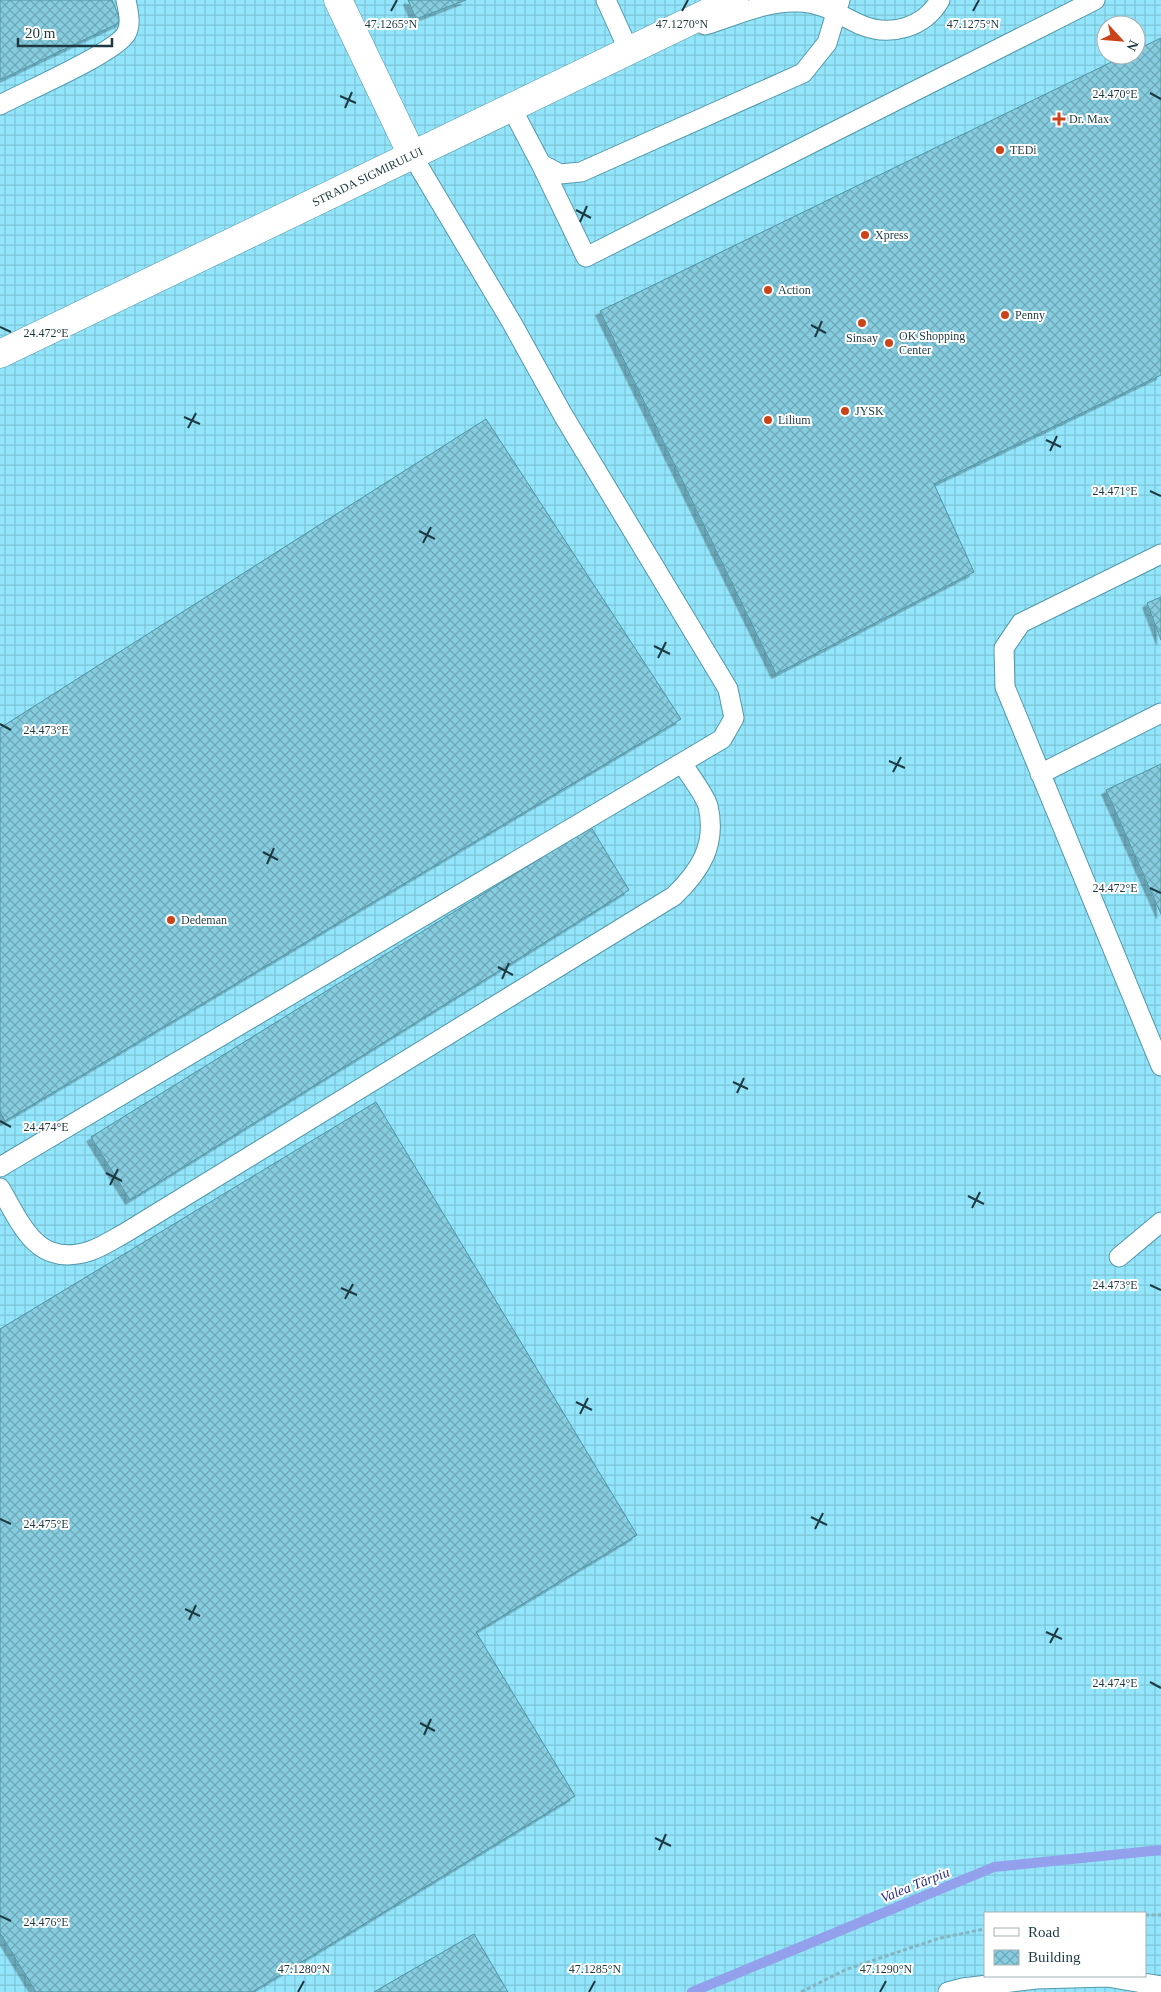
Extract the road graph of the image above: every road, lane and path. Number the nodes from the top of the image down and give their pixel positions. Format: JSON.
{"nodes":[{"id":1,"x":126,"y":0,"type":"edge"},
{"id":2,"x":338,"y":0,"type":"edge"},
{"id":3,"x":606,"y":0,"type":"edge"},
{"id":4,"x":734,"y":0,"type":"edge"},
{"id":5,"x":940,"y":0,"type":"edge"},
{"id":6,"x":1095,"y":0,"type":"edge"},
{"id":7,"x":838,"y":6,"type":"edge"},
{"id":8,"x":638,"y":46,"type":"junction"},
{"id":9,"x":0,"y":105,"type":"edge"},
{"id":10,"x":511,"y":108,"type":"junction"},
{"id":11,"x":412,"y":155,"type":"junction"},
{"id":12,"x":541,"y":164,"type":"junction"},
{"id":13,"x":0,"y":354,"type":"edge"},
{"id":14,"x":1161,"y":554,"type":"edge"},
{"id":15,"x":1161,"y":713,"type":"edge"},
{"id":16,"x":682,"y":762,"type":"junction"},
{"id":17,"x":1040,"y":774,"type":"junction"},
{"id":18,"x":1161,"y":1066,"type":"edge"},
{"id":19,"x":0,"y":1167,"type":"edge"},
{"id":20,"x":0,"y":1188,"type":"edge"},
{"id":21,"x":1161,"y":1222,"type":"edge"},
{"id":22,"x":1119,"y":1257,"type":"dead end"},
{"id":23,"x":1146,"y":1915,"type":"edge"},
{"id":24,"x":1161,"y":1915,"type":"edge"},
{"id":25,"x":984,"y":1929,"type":"edge"},
{"id":26,"x":1161,"y":1986,"type":"edge"},
{"id":27,"x":958,"y":1991,"type":"edge"},
{"id":28,"x":801,"y":1992,"type":"edge"}],
"edges":[{"from":1,"to":9,"type":"lane"},
{"from":2,"to":11,"type":"main road"},
{"from":3,"to":8,"type":"lane"},
{"from":4,"to":8,"type":"main road","name":"STRADA SIGMIRULUI"},
{"from":5,"to":7,"type":"lane"},
{"from":6,"to":12,"type":"lane"},
{"from":7,"to":8,"type":"lane"},
{"from":7,"to":12,"type":"lane"},
{"from":8,"to":10,"type":"main road","name":"STRADA SIGMIRULUI"},
{"from":10,"to":11,"type":"main road","name":"STRADA SIGMIRULUI"},
{"from":10,"to":12,"type":"lane"},
{"from":11,"to":13,"type":"main road","name":"STRADA SIGMIRULUI"},
{"from":11,"to":16,"type":"lane"},
{"from":14,"to":17,"type":"lane"},
{"from":15,"to":17,"type":"lane"},
{"from":16,"to":19,"type":"lane"},
{"from":16,"to":20,"type":"lane"},
{"from":17,"to":18,"type":"lane"},
{"from":21,"to":22,"type":"lane"},
{"from":23,"to":24,"type":"path"},
{"from":25,"to":28,"type":"path"},
{"from":26,"to":27,"type":"lane"}]}
